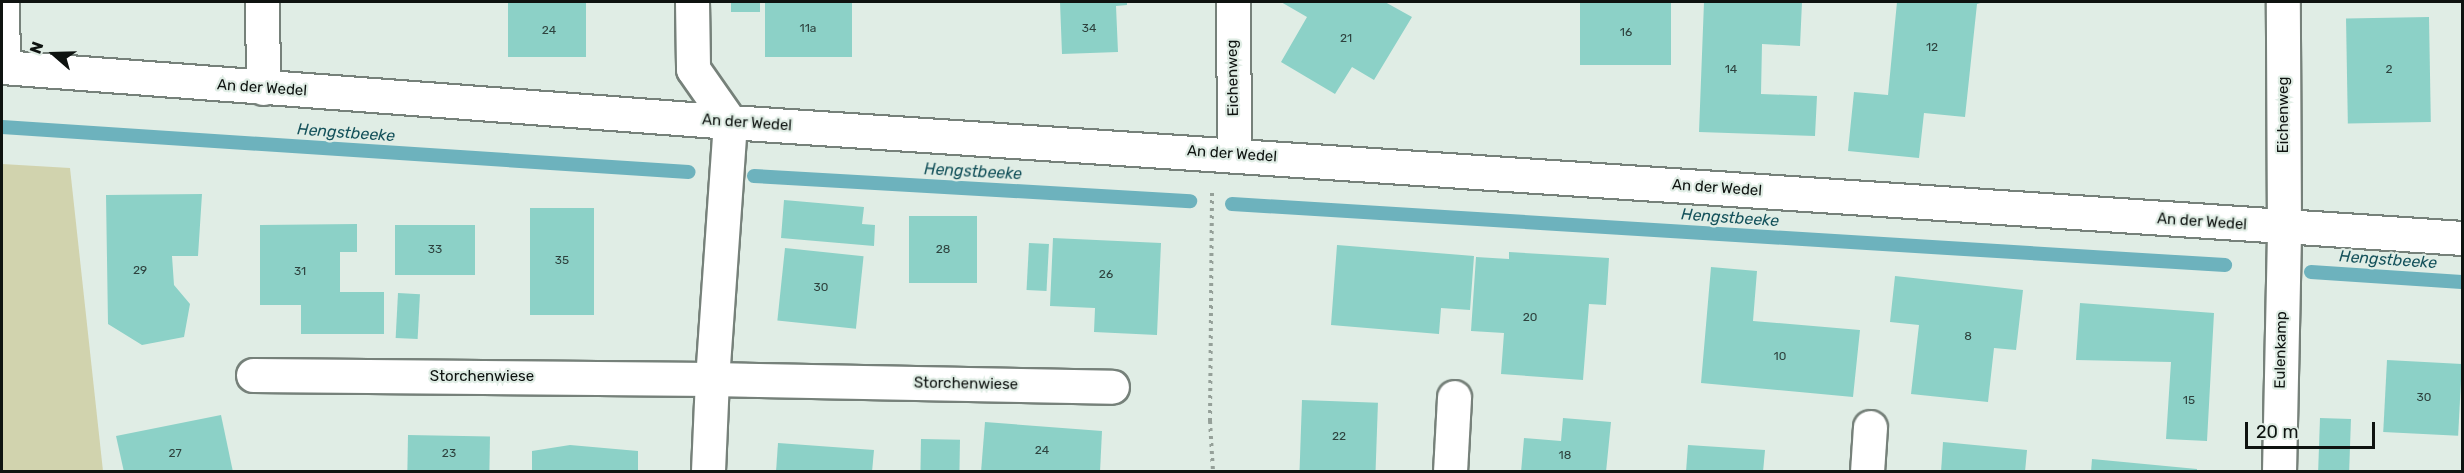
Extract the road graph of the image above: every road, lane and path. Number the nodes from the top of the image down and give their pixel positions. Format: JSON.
{"nodes":[{"id":1,"x":3,"y":2,"type":"edge"},
{"id":2,"x":262,"y":2,"type":"edge"},
{"id":3,"x":692,"y":2,"type":"edge"},
{"id":4,"x":1233,"y":2,"type":"edge"},
{"id":5,"x":2283,"y":2,"type":"edge"},
{"id":6,"x":2,"y":67,"type":"edge"},
{"id":7,"x":263,"y":88,"type":"junction"},
{"id":8,"x":730,"y":122,"type":"junction"},
{"id":9,"x":1234,"y":154,"type":"junction"},
{"id":10,"x":2284,"y":228,"type":"junction"},
{"id":11,"x":2463,"y":238,"type":"edge"},
{"id":12,"x":253,"y":375,"type":"dead end"},
{"id":13,"x":712,"y":379,"type":"junction"},
{"id":14,"x":1112,"y":387,"type":"dead end"},
{"id":15,"x":1454,"y":397,"type":"dead end"},
{"id":16,"x":1870,"y":427,"type":"dead end"},
{"id":17,"x":708,"y":471,"type":"edge"},
{"id":18,"x":1213,"y":471,"type":"edge"},
{"id":19,"x":1450,"y":471,"type":"edge"},
{"id":20,"x":1867,"y":471,"type":"edge"},
{"id":21,"x":2279,"y":471,"type":"edge"}],
"edges":[{"from":1,"to":6,"type":"street"},
{"from":2,"to":7,"type":"street"},
{"from":3,"to":8,"type":"street"},
{"from":4,"to":9,"type":"street","name":"Eichenweg"},
{"from":5,"to":10,"type":"street","name":"Eichenweg"},
{"from":6,"to":7,"type":"street","name":"An der Wedel"},
{"from":7,"to":8,"type":"street","name":"An der Wedel"},
{"from":8,"to":9,"type":"street","name":"An der Wedel"},
{"from":8,"to":13,"type":"street"},
{"from":9,"to":10,"type":"street","name":"An der Wedel"},
{"from":9,"to":18,"type":"path"},
{"from":10,"to":11,"type":"street","name":"An der Wedel"},
{"from":10,"to":21,"type":"street","name":"Eulenkamp"},
{"from":12,"to":13,"type":"street","name":"Storchenwiese"},
{"from":13,"to":14,"type":"street","name":"Storchenwiese"},
{"from":13,"to":17,"type":"street"},
{"from":15,"to":19,"type":"street"},
{"from":16,"to":20,"type":"street"}]}
